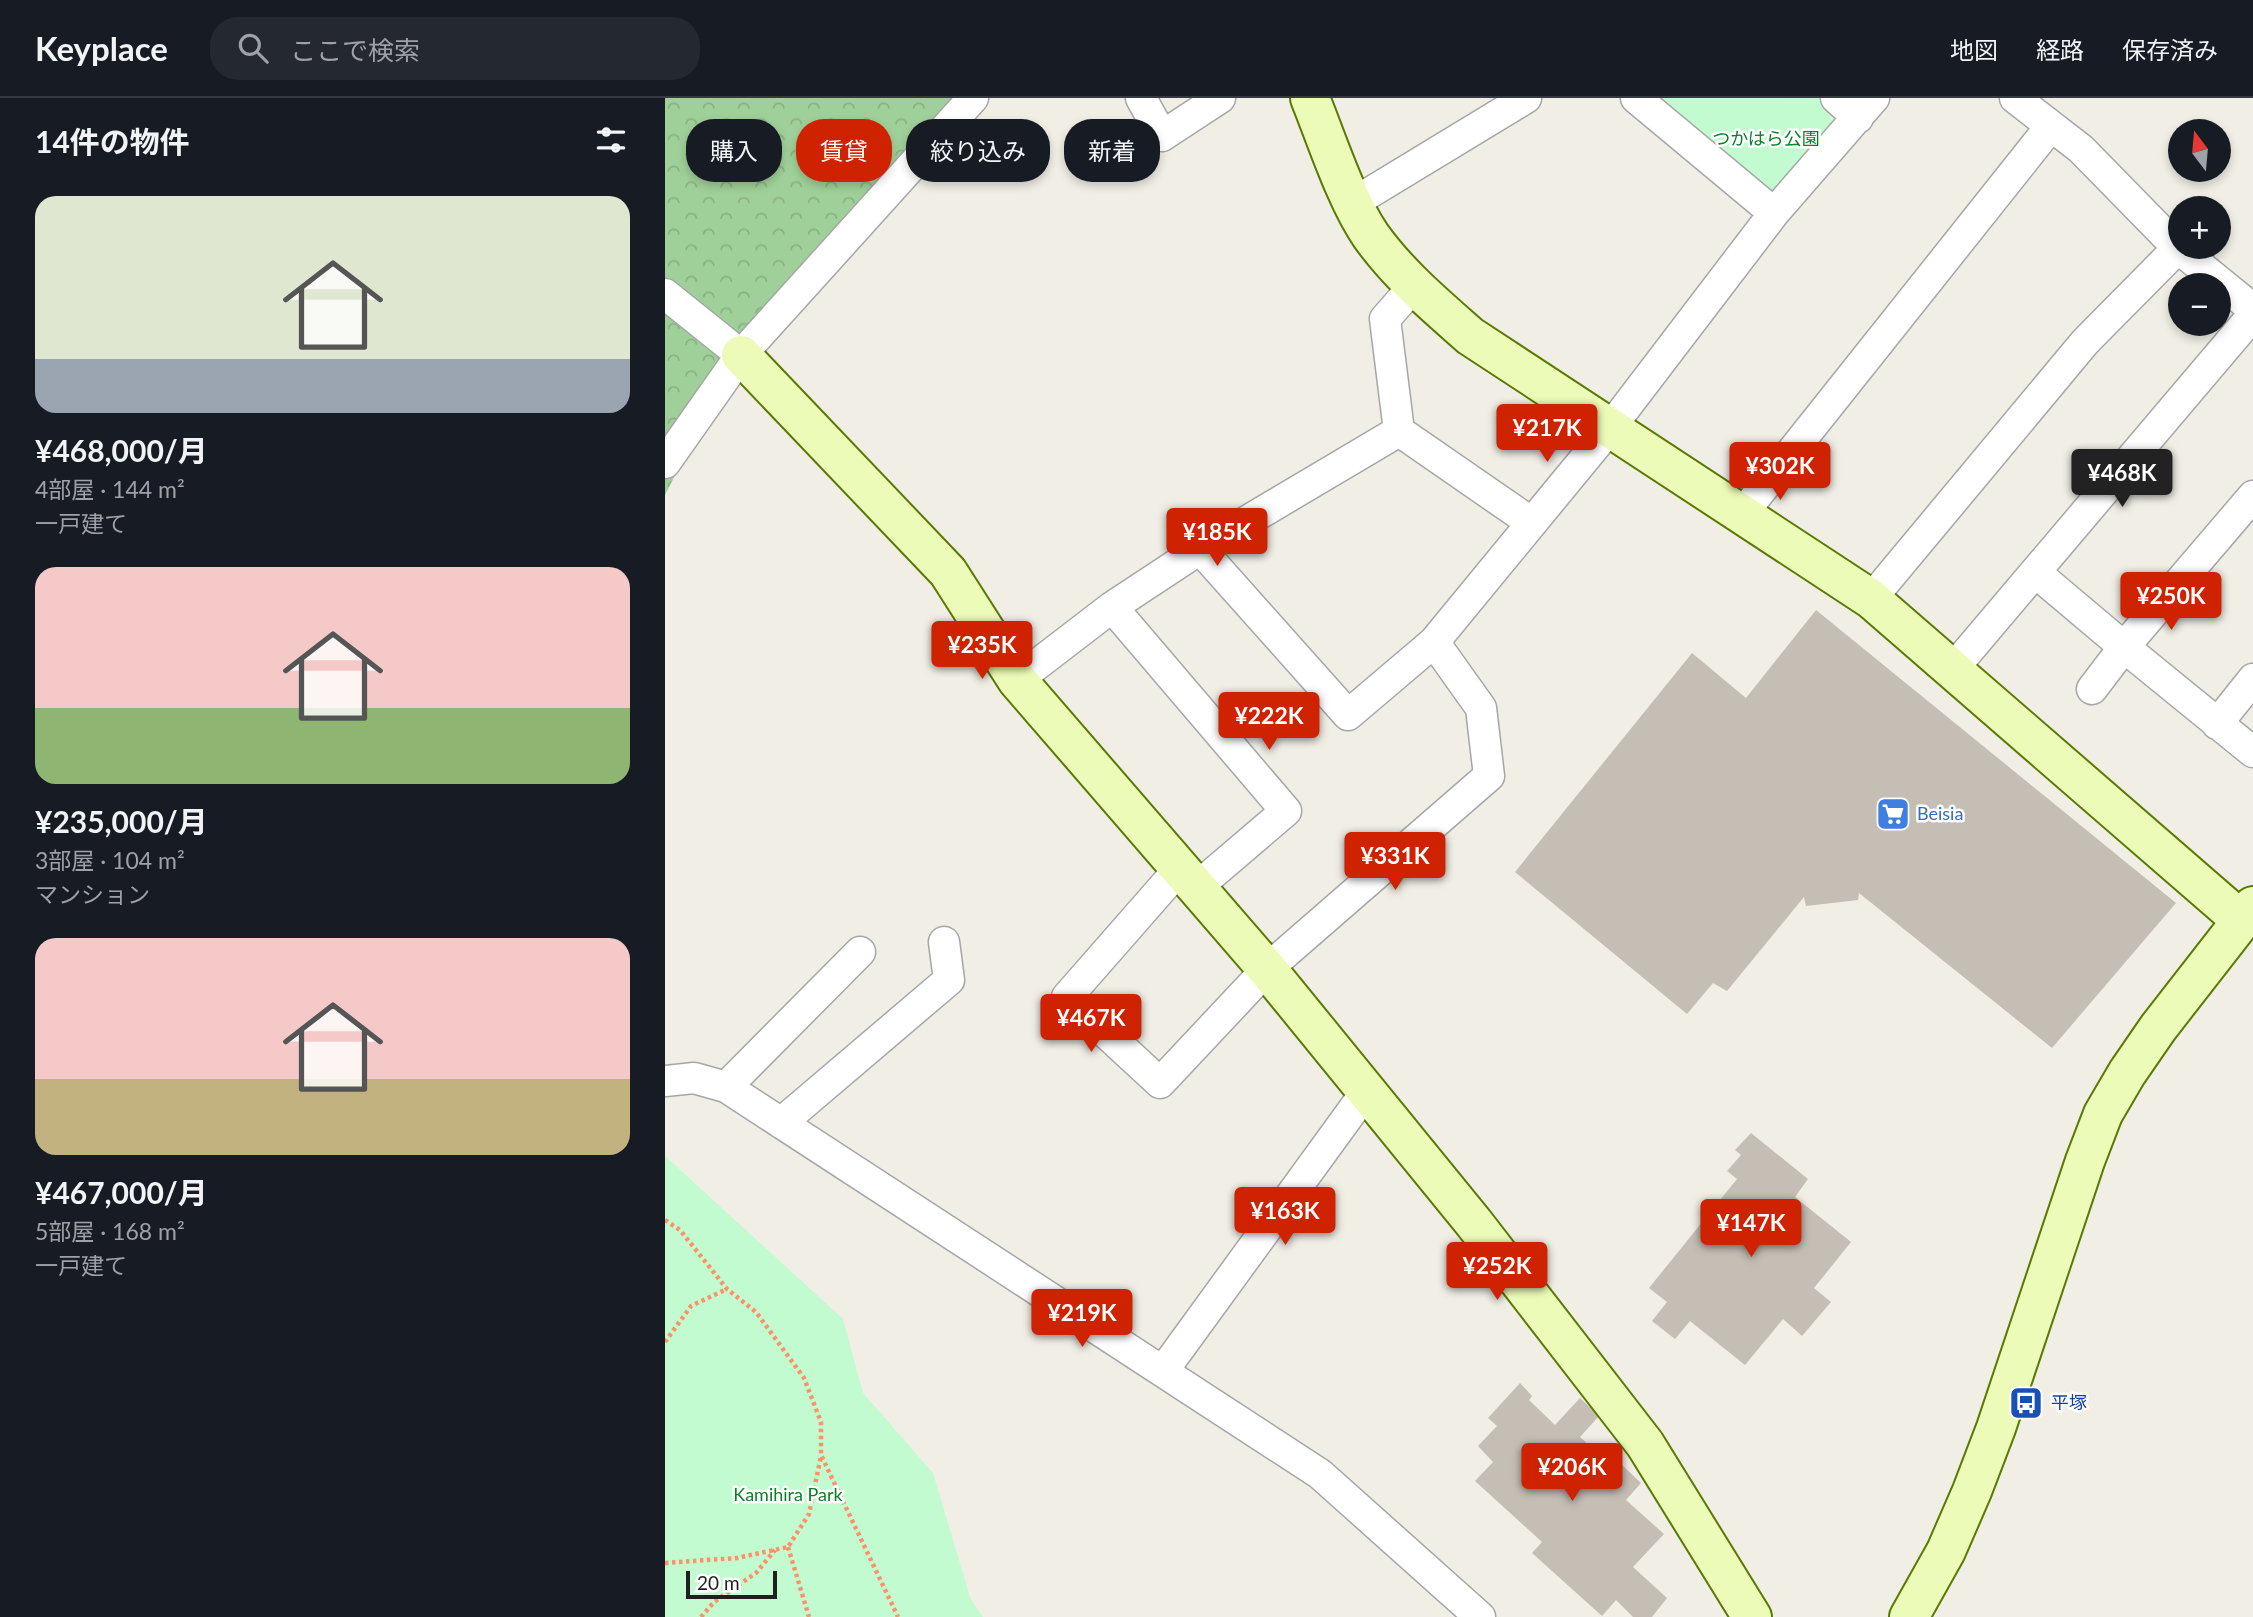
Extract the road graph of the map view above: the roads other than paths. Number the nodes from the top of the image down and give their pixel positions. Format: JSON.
{"nodes":[{"id":1,"x":973,"y":98,"type":"edge"},
{"id":2,"x":1141,"y":98,"type":"edge"},
{"id":3,"x":1220,"y":98,"type":"edge"},
{"id":4,"x":1310,"y":98,"type":"edge"},
{"id":5,"x":1526,"y":98,"type":"edge"},
{"id":6,"x":1636,"y":98,"type":"edge"},
{"id":7,"x":1836,"y":98,"type":"edge"},
{"id":8,"x":2015,"y":98,"type":"edge"},
{"id":9,"x":1866,"y":108,"type":"edge"},
{"id":10,"x":2051,"y":126,"type":"junction"},
{"id":11,"x":1353,"y":204,"type":"junction"},
{"id":12,"x":1774,"y":213,"type":"junction"},
{"id":13,"x":2168,"y":238,"type":"edge"},
{"id":14,"x":2168,"y":258,"type":"edge"},
{"id":15,"x":2192,"y":259,"type":"edge"},
{"id":16,"x":1413,"y":287,"type":"junction"},
{"id":17,"x":665,"y":294,"type":"edge"},
{"id":18,"x":2253,"y":309,"type":"edge"},
{"id":19,"x":2253,"y":315,"type":"edge"},
{"id":20,"x":741,"y":355,"type":"junction"},
{"id":21,"x":1610,"y":428,"type":"junction"},
{"id":22,"x":1399,"y":430,"type":"junction"},
{"id":23,"x":665,"y":463,"type":"edge"},
{"id":24,"x":2253,"y":496,"type":"edge"},
{"id":25,"x":1743,"y":513,"type":"junction"},
{"id":26,"x":1532,"y":523,"type":"junction"},
{"id":27,"x":1200,"y":549,"type":"junction"},
{"id":28,"x":2035,"y":572,"type":"junction"},
{"id":29,"x":1871,"y":599,"type":"junction"},
{"id":30,"x":1112,"y":607,"type":"junction"},
{"id":31,"x":1434,"y":642,"type":"junction"},
{"id":32,"x":2125,"y":647,"type":"junction"},
{"id":33,"x":1952,"y":670,"type":"junction"},
{"id":34,"x":2253,"y":679,"type":"edge"},
{"id":35,"x":1017,"y":680,"type":"junction"},
{"id":36,"x":2092,"y":689,"type":"dead end"},
{"id":37,"x":2217,"y":724,"type":"junction"},
{"id":38,"x":2253,"y":752,"type":"edge"},
{"id":39,"x":1188,"y":878,"type":"junction"},
{"id":40,"x":2247,"y":913,"type":"edge"},
{"id":41,"x":944,"y":942,"type":"dead end"},
{"id":42,"x":860,"y":952,"type":"dead end"},
{"id":43,"x":1267,"y":969,"type":"junction"},
{"id":44,"x":665,"y":1081,"type":"edge"},
{"id":45,"x":726,"y":1087,"type":"junction"},
{"id":46,"x":1366,"y":1093,"type":"junction"},
{"id":47,"x":781,"y":1123,"type":"junction"},
{"id":48,"x":1163,"y":1371,"type":"junction"},
{"id":49,"x":1480,"y":1617,"type":"edge"},
{"id":50,"x":1752,"y":1617,"type":"edge"},
{"id":51,"x":1909,"y":1617,"type":"edge"}],
"edges":[{"from":1,"to":20,"type":"street"},
{"from":2,"to":3,"type":"street"},
{"from":4,"to":11,"type":"street"},
{"from":5,"to":11,"type":"street"},
{"from":6,"to":12,"type":"street"},
{"from":7,"to":9,"type":"street"},
{"from":8,"to":10,"type":"street"},
{"from":9,"to":12,"type":"street"},
{"from":10,"to":13,"type":"street"},
{"from":10,"to":25,"type":"street"},
{"from":11,"to":16,"type":"street"},
{"from":12,"to":21,"type":"street"},
{"from":14,"to":29,"type":"street"},
{"from":15,"to":18,"type":"street"},
{"from":16,"to":21,"type":"street"},
{"from":16,"to":22,"type":"street"},
{"from":17,"to":20,"type":"street"},
{"from":19,"to":28,"type":"street"},
{"from":20,"to":23,"type":"street"},
{"from":20,"to":35,"type":"street"},
{"from":21,"to":25,"type":"street"},
{"from":21,"to":26,"type":"street"},
{"from":22,"to":26,"type":"street"},
{"from":22,"to":27,"type":"street"},
{"from":24,"to":32,"type":"street"},
{"from":25,"to":29,"type":"street"},
{"from":26,"to":31,"type":"street"},
{"from":27,"to":30,"type":"street"},
{"from":27,"to":31,"type":"street"},
{"from":28,"to":32,"type":"street"},
{"from":28,"to":33,"type":"street"},
{"from":29,"to":33,"type":"street"},
{"from":30,"to":35,"type":"street"},
{"from":30,"to":39,"type":"street"},
{"from":31,"to":43,"type":"street"},
{"from":32,"to":36,"type":"street"},
{"from":32,"to":37,"type":"street"},
{"from":33,"to":40,"type":"street"},
{"from":34,"to":37,"type":"street"},
{"from":35,"to":39,"type":"street"},
{"from":37,"to":38,"type":"street"},
{"from":39,"to":43,"type":"street"},
{"from":39,"to":43,"type":"street"},
{"from":40,"to":51,"type":"street"},
{"from":41,"to":47,"type":"street"},
{"from":42,"to":45,"type":"street"},
{"from":43,"to":46,"type":"street"},
{"from":44,"to":45,"type":"street"},
{"from":45,"to":47,"type":"street"},
{"from":46,"to":48,"type":"street"},
{"from":46,"to":50,"type":"street"},
{"from":47,"to":48,"type":"street"},
{"from":48,"to":49,"type":"street"}]}
